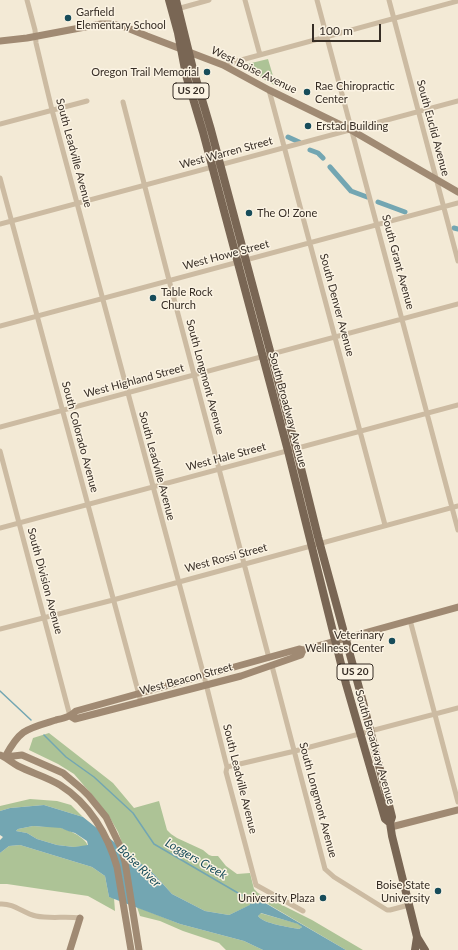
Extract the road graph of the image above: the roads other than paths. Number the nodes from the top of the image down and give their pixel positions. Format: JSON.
{"nodes":[{"id":1,"x":27,"y":0,"type":"edge"},
{"id":2,"x":169,"y":0,"type":"edge"},
{"id":3,"x":208,"y":0,"type":"edge"},
{"id":4,"x":245,"y":0,"type":"edge"},
{"id":5,"x":317,"y":0,"type":"edge"},
{"id":6,"x":389,"y":0,"type":"edge"},
{"id":7,"x":458,"y":1,"type":"edge"},
{"id":8,"x":176,"y":6,"type":"edge"},
{"id":9,"x":394,"y":18,"type":"junction"},
{"id":10,"x":327,"y":36,"type":"junction"},
{"id":11,"x":36,"y":37,"type":"junction"},
{"id":12,"x":0,"y":41,"type":"edge"},
{"id":13,"x":181,"y":48,"type":"junction"},
{"id":14,"x":190,"y":52,"type":"junction"},
{"id":15,"x":260,"y":55,"type":"junction"},
{"id":16,"x":223,"y":65,"type":"junction"},
{"id":17,"x":269,"y":90,"type":"junction"},
{"id":18,"x":87,"y":101,"type":"dead end"},
{"id":19,"x":458,"y":101,"type":"edge"},
{"id":20,"x":123,"y":102,"type":"dead end"},
{"id":21,"x":52,"y":110,"type":"junction"},
{"id":22,"x":419,"y":112,"type":"junction"},
{"id":23,"x":0,"y":124,"type":"edge"},
{"id":24,"x":351,"y":130,"type":"junction"},
{"id":25,"x":284,"y":148,"type":"junction"},
{"id":26,"x":217,"y":166,"type":"junction"},
{"id":27,"x":0,"y":178,"type":"edge"},
{"id":28,"x":437,"y":179,"type":"junction"},
{"id":29,"x":145,"y":185,"type":"junction"},
{"id":30,"x":458,"y":192,"type":"edge"},
{"id":31,"x":77,"y":203,"type":"junction"},
{"id":32,"x":458,"y":203,"type":"edge"},
{"id":33,"x":444,"y":207,"type":"junction"},
{"id":34,"x":12,"y":221,"type":"junction"},
{"id":35,"x":0,"y":224,"type":"edge"},
{"id":36,"x":377,"y":225,"type":"junction"},
{"id":37,"x":310,"y":243,"type":"junction"},
{"id":38,"x":242,"y":261,"type":"junction"},
{"id":39,"x":458,"y":261,"type":"edge"},
{"id":40,"x":169,"y":280,"type":"junction"},
{"id":41,"x":103,"y":298,"type":"junction"},
{"id":42,"x":458,"y":304,"type":"edge"},
{"id":43,"x":37,"y":316,"type":"junction"},
{"id":44,"x":402,"y":319,"type":"junction"},
{"id":45,"x":0,"y":326,"type":"edge"},
{"id":46,"x":335,"y":337,"type":"junction"},
{"id":47,"x":267,"y":355,"type":"junction"},
{"id":48,"x":194,"y":375,"type":"junction"},
{"id":49,"x":128,"y":393,"type":"junction"},
{"id":50,"x":458,"y":405,"type":"edge"},
{"id":51,"x":62,"y":410,"type":"junction"},
{"id":52,"x":427,"y":413,"type":"junction"},
{"id":53,"x":0,"y":427,"type":"edge"},
{"id":54,"x":360,"y":431,"type":"junction"},
{"id":55,"x":292,"y":450,"type":"junction"},
{"id":56,"x":0,"y":451,"type":"edge"},
{"id":57,"x":219,"y":469,"type":"junction"},
{"id":58,"x":153,"y":487,"type":"junction"},
{"id":59,"x":88,"y":504,"type":"junction"},
{"id":60,"x":458,"y":506,"type":"edge"},
{"id":61,"x":452,"y":507,"type":"junction"},
{"id":62,"x":19,"y":523,"type":"junction"},
{"id":63,"x":385,"y":525,"type":"junction"},
{"id":64,"x":0,"y":528,"type":"edge"},
{"id":65,"x":458,"y":530,"type":"edge"},
{"id":66,"x":315,"y":544,"type":"junction"},
{"id":67,"x":244,"y":563,"type":"junction"},
{"id":68,"x":178,"y":581,"type":"junction"},
{"id":69,"x":113,"y":600,"type":"junction"},
{"id":70,"x":458,"y":607,"type":"edge"},
{"id":71,"x":45,"y":617,"type":"junction"},
{"id":72,"x":410,"y":620,"type":"junction"},
{"id":73,"x":0,"y":629,"type":"edge"},
{"id":74,"x":345,"y":637,"type":"junction"},
{"id":75,"x":335,"y":640,"type":"junction"},
{"id":76,"x":303,"y":650,"type":"junction"},
{"id":77,"x":269,"y":658,"type":"junction"},
{"id":78,"x":272,"y":666,"type":"junction"},
{"id":79,"x":204,"y":676,"type":"junction"},
{"id":80,"x":206,"y":685,"type":"junction"},
{"id":81,"x":139,"y":694,"type":"junction"},
{"id":82,"x":141,"y":702,"type":"junction"},
{"id":83,"x":458,"y":708,"type":"edge"},
{"id":84,"x":435,"y":714,"type":"junction"},
{"id":85,"x":70,"y":716,"type":"junction"},
{"id":86,"x":370,"y":732,"type":"junction"},
{"id":87,"x":361,"y":734,"type":"junction"},
{"id":88,"x":295,"y":751,"type":"junction"},
{"id":89,"x":2,"y":756,"type":"edge"},
{"id":90,"x":227,"y":767,"type":"junction"},
{"id":91,"x":458,"y":802,"type":"edge"},
{"id":92,"x":458,"y":810,"type":"edge"},
{"id":93,"x":391,"y":825,"type":"junction"},
{"id":94,"x":0,"y":904,"type":"edge"},
{"id":95,"x":409,"y":905,"type":"junction"},
{"id":96,"x":302,"y":911,"type":"dead end"},
{"id":97,"x":80,"y":918,"type":"joint"},
{"id":98,"x":417,"y":937,"type":"junction"},
{"id":99,"x":426,"y":949,"type":"edge"},
{"id":100,"x":70,"y":950,"type":"edge"},
{"id":101,"x":131,"y":950,"type":"edge"},
{"id":102,"x":140,"y":950,"type":"edge"},
{"id":103,"x":415,"y":950,"type":"edge"}],
"edges":[{"from":1,"to":11,"type":"street","name":"South Leadville Avenue"},
{"from":2,"to":8,"type":"main road","name":"South Broadway Avenue","number":"US 20"},
{"from":3,"to":8,"type":"street"},
{"from":4,"to":15,"type":"street"},
{"from":5,"to":10,"type":"street","name":"South Grant Avenue"},
{"from":6,"to":9,"type":"street","name":"South Euclid Avenue"},
{"from":7,"to":9,"type":"street"},
{"from":8,"to":13,"type":"main road","name":"South Broadway Avenue","number":"US 20"},
{"from":8,"to":14,"type":"main road","name":"South Broadway Avenue","number":"US 20"},
{"from":9,"to":10,"type":"street"},
{"from":9,"to":22,"type":"street","name":"South Euclid Avenue"},
{"from":10,"to":15,"type":"street"},
{"from":10,"to":24,"type":"street","name":"South Grant Avenue"},
{"from":11,"to":12,"type":"street","name":"West Boise Avenue"},
{"from":11,"to":13,"type":"street","name":"West Boise Avenue"},
{"from":11,"to":21,"type":"street","name":"South Leadville Avenue"},
{"from":13,"to":14,"type":"street","name":"West Boise Avenue"},
{"from":13,"to":26,"type":"main road","name":"South Broadway Avenue","number":"US 20"},
{"from":14,"to":16,"type":"street","name":"West Boise Avenue"},
{"from":14,"to":26,"type":"main road","name":"South Broadway Avenue","number":"US 20"},
{"from":15,"to":16,"type":"street"},
{"from":16,"to":17,"type":"street","name":"West Boise Avenue"},
{"from":17,"to":24,"type":"street","name":"West Boise Avenue"},
{"from":17,"to":25,"type":"street","name":"South Denver Avenue"},
{"from":18,"to":21,"type":"street"},
{"from":19,"to":22,"type":"street","name":"West Warren Street"},
{"from":20,"to":29,"type":"street","name":"South Longmont Avenue"},
{"from":21,"to":23,"type":"street"},
{"from":21,"to":31,"type":"street","name":"South Leadville Avenue"},
{"from":22,"to":24,"type":"street","name":"West Warren Street"},
{"from":22,"to":28,"type":"street","name":"South Euclid Avenue"},
{"from":24,"to":25,"type":"street","name":"West Warren Street"},
{"from":24,"to":28,"type":"street","name":"West Boise Avenue"},
{"from":24,"to":36,"type":"street","name":"South Grant Avenue"},
{"from":25,"to":26,"type":"street","name":"West Warren Street"},
{"from":25,"to":37,"type":"street","name":"South Denver Avenue"},
{"from":26,"to":29,"type":"street","name":"West Warren Street"},
{"from":26,"to":38,"type":"main road","name":"South Broadway Avenue","number":"US 20"},
{"from":27,"to":34,"type":"street","name":"South Colorado Avenue"},
{"from":28,"to":30,"type":"street","name":"West Boise Avenue"},
{"from":28,"to":33,"type":"street","name":"South Euclid Avenue"},
{"from":29,"to":31,"type":"street","name":"West Warren Street"},
{"from":29,"to":40,"type":"street","name":"South Longmont Avenue"},
{"from":31,"to":34,"type":"street","name":"West Warren Street"},
{"from":31,"to":41,"type":"street","name":"South Leadville Avenue"},
{"from":32,"to":33,"type":"street","name":"West Howe Street"},
{"from":33,"to":36,"type":"street","name":"West Howe Street"},
{"from":33,"to":39,"type":"street","name":"South Euclid Avenue"},
{"from":34,"to":35,"type":"street","name":"West Warren Street"},
{"from":34,"to":43,"type":"street","name":"South Colorado Avenue"},
{"from":36,"to":37,"type":"street","name":"West Howe Street"},
{"from":36,"to":44,"type":"street","name":"South Grant Avenue"},
{"from":37,"to":38,"type":"street","name":"West Howe Street"},
{"from":37,"to":46,"type":"street","name":"South Denver Avenue"},
{"from":38,"to":40,"type":"street","name":"West Howe Street"},
{"from":38,"to":47,"type":"main road","name":"South Broadway Avenue","number":"US 20"},
{"from":40,"to":41,"type":"street","name":"West Howe Street"},
{"from":40,"to":48,"type":"street","name":"South Longmont Avenue"},
{"from":41,"to":43,"type":"street","name":"West Howe Street"},
{"from":41,"to":49,"type":"street","name":"South Leadville Avenue"},
{"from":42,"to":44,"type":"street","name":"West Highland Street"},
{"from":43,"to":45,"type":"street","name":"West Howe Street"},
{"from":43,"to":51,"type":"street","name":"South Colorado Avenue"},
{"from":44,"to":46,"type":"street","name":"West Highland Street"},
{"from":44,"to":52,"type":"street","name":"South Grant Avenue"},
{"from":46,"to":47,"type":"street","name":"West Highland Street"},
{"from":46,"to":54,"type":"street","name":"South Denver Avenue"},
{"from":47,"to":48,"type":"street","name":"West Highland Street"},
{"from":47,"to":55,"type":"main road","name":"South Broadway Avenue","number":"US 20"},
{"from":48,"to":49,"type":"street","name":"West Highland Street"},
{"from":48,"to":57,"type":"street","name":"South Longmont Avenue"},
{"from":49,"to":51,"type":"street","name":"West Highland Street"},
{"from":49,"to":58,"type":"street","name":"South Leadville Avenue"},
{"from":50,"to":52,"type":"street","name":"West Hale Street"},
{"from":51,"to":53,"type":"street","name":"West Highland Street"},
{"from":51,"to":59,"type":"street","name":"South Colorado Avenue"},
{"from":52,"to":54,"type":"street","name":"West Hale Street"},
{"from":52,"to":61,"type":"street","name":"South Grant Avenue"},
{"from":54,"to":55,"type":"street","name":"West Hale Street"},
{"from":54,"to":63,"type":"street","name":"South Denver Avenue"},
{"from":55,"to":57,"type":"street","name":"West Hale Street"},
{"from":55,"to":66,"type":"main road","name":"South Broadway Avenue","number":"US 20"},
{"from":56,"to":62,"type":"street","name":"South Division Avenue"},
{"from":57,"to":58,"type":"street","name":"West Hale Street"},
{"from":57,"to":67,"type":"street","name":"South Longmont Avenue"},
{"from":58,"to":59,"type":"street","name":"West Hale Street"},
{"from":58,"to":68,"type":"street","name":"South Leadville Avenue"},
{"from":59,"to":62,"type":"street","name":"West Hale Street"},
{"from":59,"to":69,"type":"street","name":"South Colorado Avenue"},
{"from":60,"to":61,"type":"street","name":"West Rossi Street"},
{"from":61,"to":63,"type":"street","name":"West Rossi Street"},
{"from":61,"to":65,"type":"street","name":"South Grant Avenue"},
{"from":62,"to":64,"type":"street","name":"West Hale Street"},
{"from":62,"to":71,"type":"street","name":"South Division Avenue"},
{"from":63,"to":66,"type":"street","name":"West Rossi Street"},
{"from":66,"to":67,"type":"street","name":"West Rossi Street"},
{"from":66,"to":74,"type":"main road","name":"South Broadway Avenue","number":"US 20"},
{"from":66,"to":75,"type":"main road","name":"South Broadway Avenue","number":"US 20"},
{"from":67,"to":68,"type":"street","name":"West Rossi Street"},
{"from":67,"to":77,"type":"street","name":"South Longmont Avenue"},
{"from":68,"to":69,"type":"street","name":"West Rossi Street"},
{"from":68,"to":79,"type":"street","name":"South Leadville Avenue"},
{"from":69,"to":71,"type":"street","name":"West Rossi Street"},
{"from":69,"to":81,"type":"street","name":"South Colorado Avenue"},
{"from":70,"to":72,"type":"street","name":"West Beacon Street"},
{"from":71,"to":73,"type":"street","name":"West Rossi Street"},
{"from":71,"to":85,"type":"street","name":"South Division Avenue"},
{"from":72,"to":74,"type":"street","name":"West Beacon Street"},
{"from":72,"to":84,"type":"street"},
{"from":74,"to":75,"type":"street","name":"West Beacon Street"},
{"from":74,"to":86,"type":"main road","name":"South Broadway Avenue","number":"US 20"},
{"from":75,"to":76,"type":"street","name":"West Beacon Street"},
{"from":75,"to":87,"type":"main road","name":"South Broadway Avenue","number":"US 20"},
{"from":76,"to":77,"type":"street","name":"West Beacon Street"},
{"from":76,"to":78,"type":"street","name":"West Beacon Street"},
{"from":77,"to":79,"type":"street","name":"West Beacon Street"},
{"from":78,"to":80,"type":"street","name":"West Beacon Street"},
{"from":78,"to":88,"type":"street","name":"South Longmont Avenue"},
{"from":79,"to":80,"type":"street","name":"South Leadville Avenue"},
{"from":79,"to":81,"type":"street","name":"West Beacon Street"},
{"from":80,"to":82,"type":"street","name":"West Beacon Street"},
{"from":80,"to":90,"type":"street","name":"South Leadville Avenue"},
{"from":81,"to":82,"type":"street","name":"South Colorado Avenue"},
{"from":81,"to":85,"type":"street","name":"West Beacon Street"},
{"from":82,"to":85,"type":"street","name":"West Beacon Street"},
{"from":83,"to":84,"type":"street"},
{"from":84,"to":86,"type":"street"},
{"from":84,"to":91,"type":"street"},
{"from":85,"to":89,"type":"street","name":"West Beacon Street"},
{"from":86,"to":87,"type":"street"},
{"from":86,"to":93,"type":"main road","name":"South Broadway Avenue","number":"US 20"},
{"from":87,"to":88,"type":"street"},
{"from":87,"to":93,"type":"main road","name":"South Broadway Avenue","number":"US 20"},
{"from":88,"to":90,"type":"street"},
{"from":88,"to":95,"type":"street","name":"South Longmont Avenue"},
{"from":89,"to":101,"type":"street"},
{"from":89,"to":102,"type":"street"},
{"from":90,"to":96,"type":"street","name":"South Leadville Avenue"},
{"from":92,"to":93,"type":"street"},
{"from":93,"to":95,"type":"main road","name":"South Broadway Avenue","number":"US 20"},
{"from":94,"to":97,"type":"street"},
{"from":95,"to":98,"type":"main road","name":"South Broadway Avenue","number":"US 20"},
{"from":97,"to":100,"type":"street"},
{"from":98,"to":99,"type":"main road","name":"South Broadway Avenue","number":"US 20"},
{"from":98,"to":103,"type":"main road","name":"South Broadway Avenue"}]}
